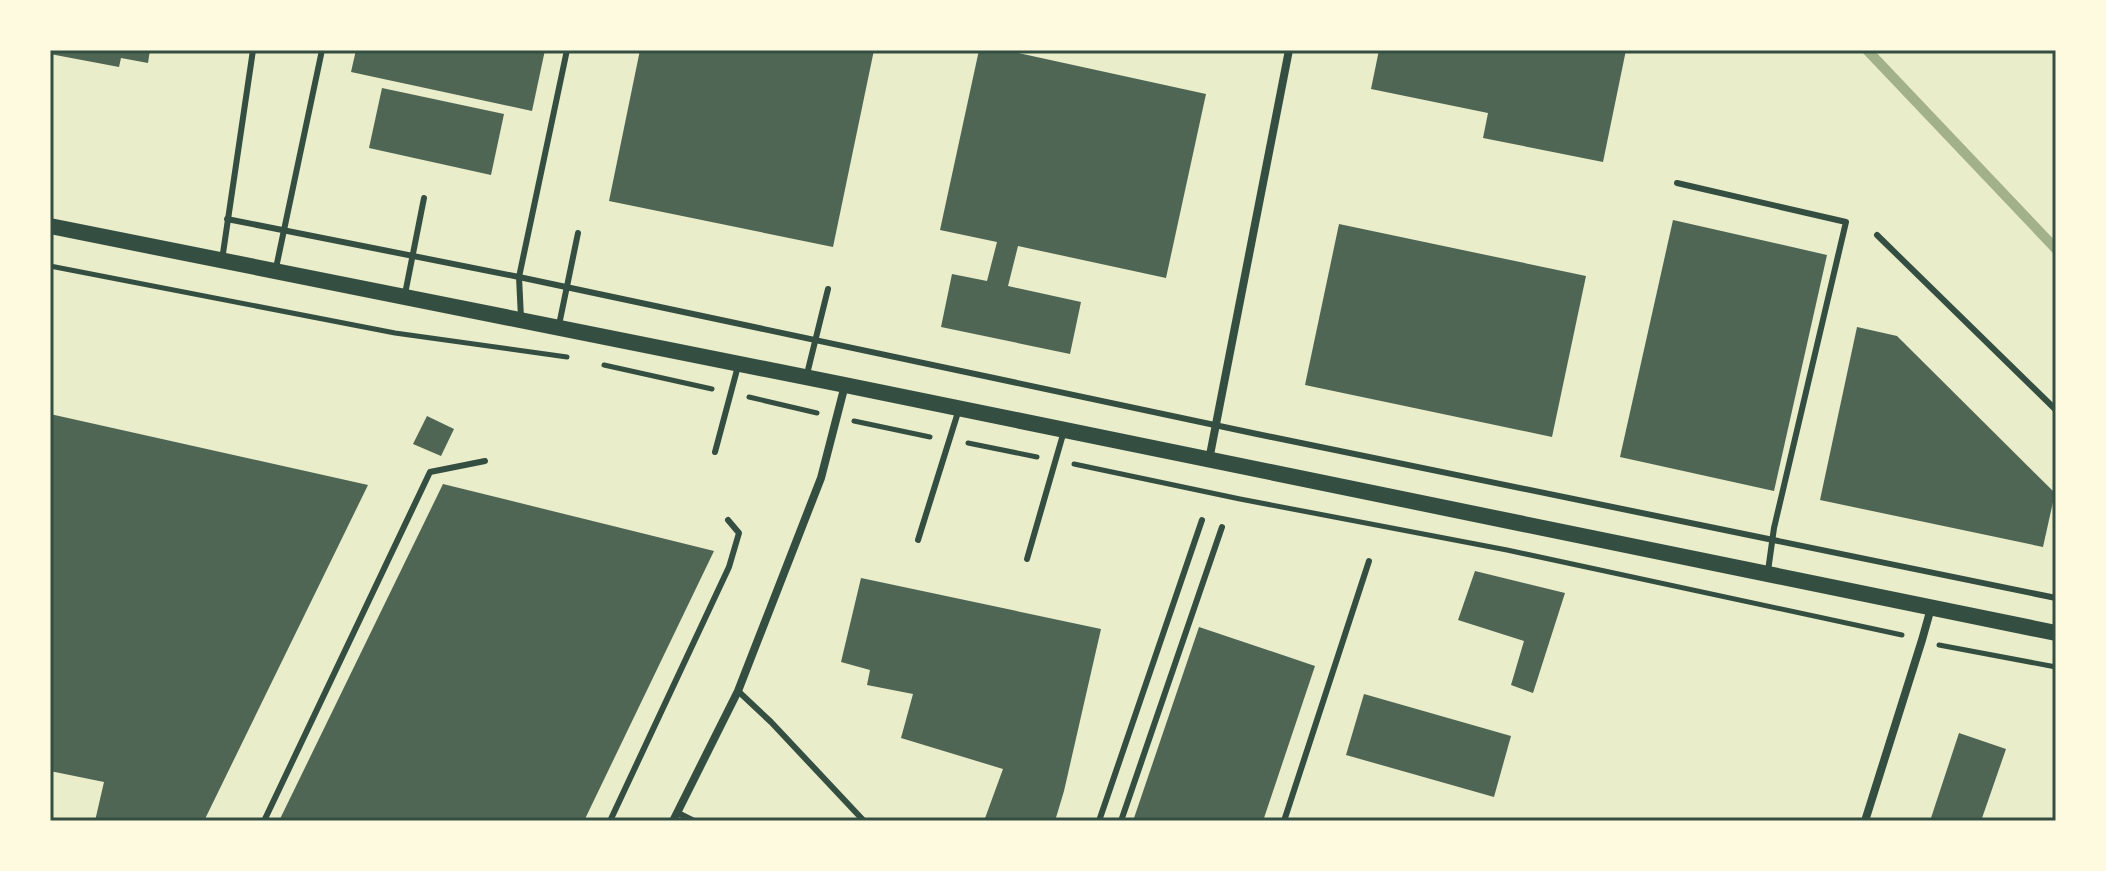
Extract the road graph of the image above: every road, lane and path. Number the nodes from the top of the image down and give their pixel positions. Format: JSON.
{"nodes":[{"id":1,"x":253,"y":50,"type":"edge"},
{"id":2,"x":322,"y":50,"type":"edge"},
{"id":3,"x":567,"y":50,"type":"edge"},
{"id":4,"x":1289,"y":50,"type":"edge"},
{"id":5,"x":1677,"y":183,"type":"dead end"},
{"id":6,"x":424,"y":198,"type":"dead end"},
{"id":7,"x":227,"y":219,"type":"junction"},
{"id":8,"x":50,"y":226,"type":"edge"},
{"id":9,"x":283,"y":231,"type":"junction"},
{"id":10,"x":578,"y":233,"type":"dead end"},
{"id":11,"x":1877,"y":235,"type":"dead end"},
{"id":12,"x":413,"y":257,"type":"junction"},
{"id":13,"x":222,"y":260,"type":"junction"},
{"id":14,"x":275,"y":271,"type":"junction"},
{"id":15,"x":519,"y":277,"type":"junction"},
{"id":16,"x":566,"y":287,"type":"junction"},
{"id":17,"x":828,"y":289,"type":"dead end"},
{"id":18,"x":404,"y":298,"type":"junction"},
{"id":19,"x":521,"y":321,"type":"junction"},
{"id":20,"x":558,"y":328,"type":"junction"},
{"id":21,"x":815,"y":340,"type":"junction"},
{"id":22,"x":738,"y":365,"type":"junction"},
{"id":23,"x":806,"y":378,"type":"junction"},
{"id":24,"x":845,"y":385,"type":"junction"},
{"id":25,"x":959,"y":409,"type":"junction"},
{"id":26,"x":2056,"y":410,"type":"edge"},
{"id":27,"x":1216,"y":425,"type":"junction"},
{"id":28,"x":1064,"y":431,"type":"junction"},
{"id":29,"x":715,"y":452,"type":"dead end"},
{"id":30,"x":485,"y":461,"type":"dead end"},
{"id":31,"x":1208,"y":461,"type":"junction"},
{"id":32,"x":728,"y":520,"type":"dead end"},
{"id":33,"x":1202,"y":520,"type":"dead end"},
{"id":34,"x":1222,"y":527,"type":"dead end"},
{"id":35,"x":918,"y":540,"type":"dead end"},
{"id":36,"x":1771,"y":540,"type":"junction"},
{"id":37,"x":1027,"y":559,"type":"dead end"},
{"id":38,"x":1369,"y":561,"type":"dead end"},
{"id":39,"x":1768,"y":575,"type":"junction"},
{"id":40,"x":2056,"y":598,"type":"edge"},
{"id":41,"x":1931,"y":607,"type":"junction"},
{"id":42,"x":2056,"y":633,"type":"edge"},
{"id":43,"x":738,"y":691,"type":"junction"},
{"id":44,"x":675,"y":817,"type":"edge"},
{"id":45,"x":264,"y":821,"type":"edge"},
{"id":46,"x":610,"y":821,"type":"edge"},
{"id":47,"x":694,"y":821,"type":"edge"},
{"id":48,"x":864,"y":821,"type":"edge"},
{"id":49,"x":1099,"y":821,"type":"edge"},
{"id":50,"x":1121,"y":821,"type":"edge"},
{"id":51,"x":1284,"y":821,"type":"edge"},
{"id":52,"x":1865,"y":821,"type":"edge"}],
"edges":[{"from":1,"to":7,"type":"lane"},
{"from":2,"to":9,"type":"lane"},
{"from":3,"to":15,"type":"lane"},
{"from":4,"to":27,"type":"street"},
{"from":5,"to":36,"type":"lane"},
{"from":6,"to":12,"type":"lane"},
{"from":7,"to":9,"type":"lane"},
{"from":7,"to":13,"type":"lane"},
{"from":8,"to":13,"type":"main road"},
{"from":9,"to":12,"type":"lane"},
{"from":9,"to":14,"type":"lane"},
{"from":10,"to":16,"type":"lane"},
{"from":11,"to":26,"type":"lane"},
{"from":12,"to":15,"type":"lane"},
{"from":12,"to":18,"type":"lane"},
{"from":13,"to":14,"type":"main road"},
{"from":14,"to":18,"type":"main road"},
{"from":15,"to":16,"type":"lane"},
{"from":15,"to":19,"type":"lane"},
{"from":16,"to":20,"type":"lane"},
{"from":16,"to":21,"type":"lane"},
{"from":17,"to":21,"type":"lane"},
{"from":18,"to":19,"type":"main road"},
{"from":19,"to":20,"type":"main road"},
{"from":20,"to":22,"type":"main road"},
{"from":21,"to":23,"type":"lane"},
{"from":21,"to":27,"type":"lane"},
{"from":22,"to":23,"type":"main road"},
{"from":22,"to":29,"type":"lane"},
{"from":23,"to":24,"type":"main road"},
{"from":24,"to":25,"type":"main road"},
{"from":24,"to":43,"type":"street"},
{"from":25,"to":28,"type":"main road"},
{"from":25,"to":35,"type":"lane"},
{"from":27,"to":31,"type":"street"},
{"from":27,"to":36,"type":"lane"},
{"from":28,"to":31,"type":"main road"},
{"from":28,"to":37,"type":"lane"},
{"from":30,"to":45,"type":"lane"},
{"from":31,"to":39,"type":"main road"},
{"from":32,"to":46,"type":"lane"},
{"from":33,"to":49,"type":"lane"},
{"from":34,"to":50,"type":"lane"},
{"from":36,"to":39,"type":"lane"},
{"from":36,"to":40,"type":"lane"},
{"from":38,"to":51,"type":"lane"},
{"from":39,"to":41,"type":"main road"},
{"from":41,"to":42,"type":"main road"},
{"from":41,"to":52,"type":"street"},
{"from":43,"to":44,"type":"street"},
{"from":43,"to":48,"type":"lane"},
{"from":44,"to":47,"type":"lane"}]}
